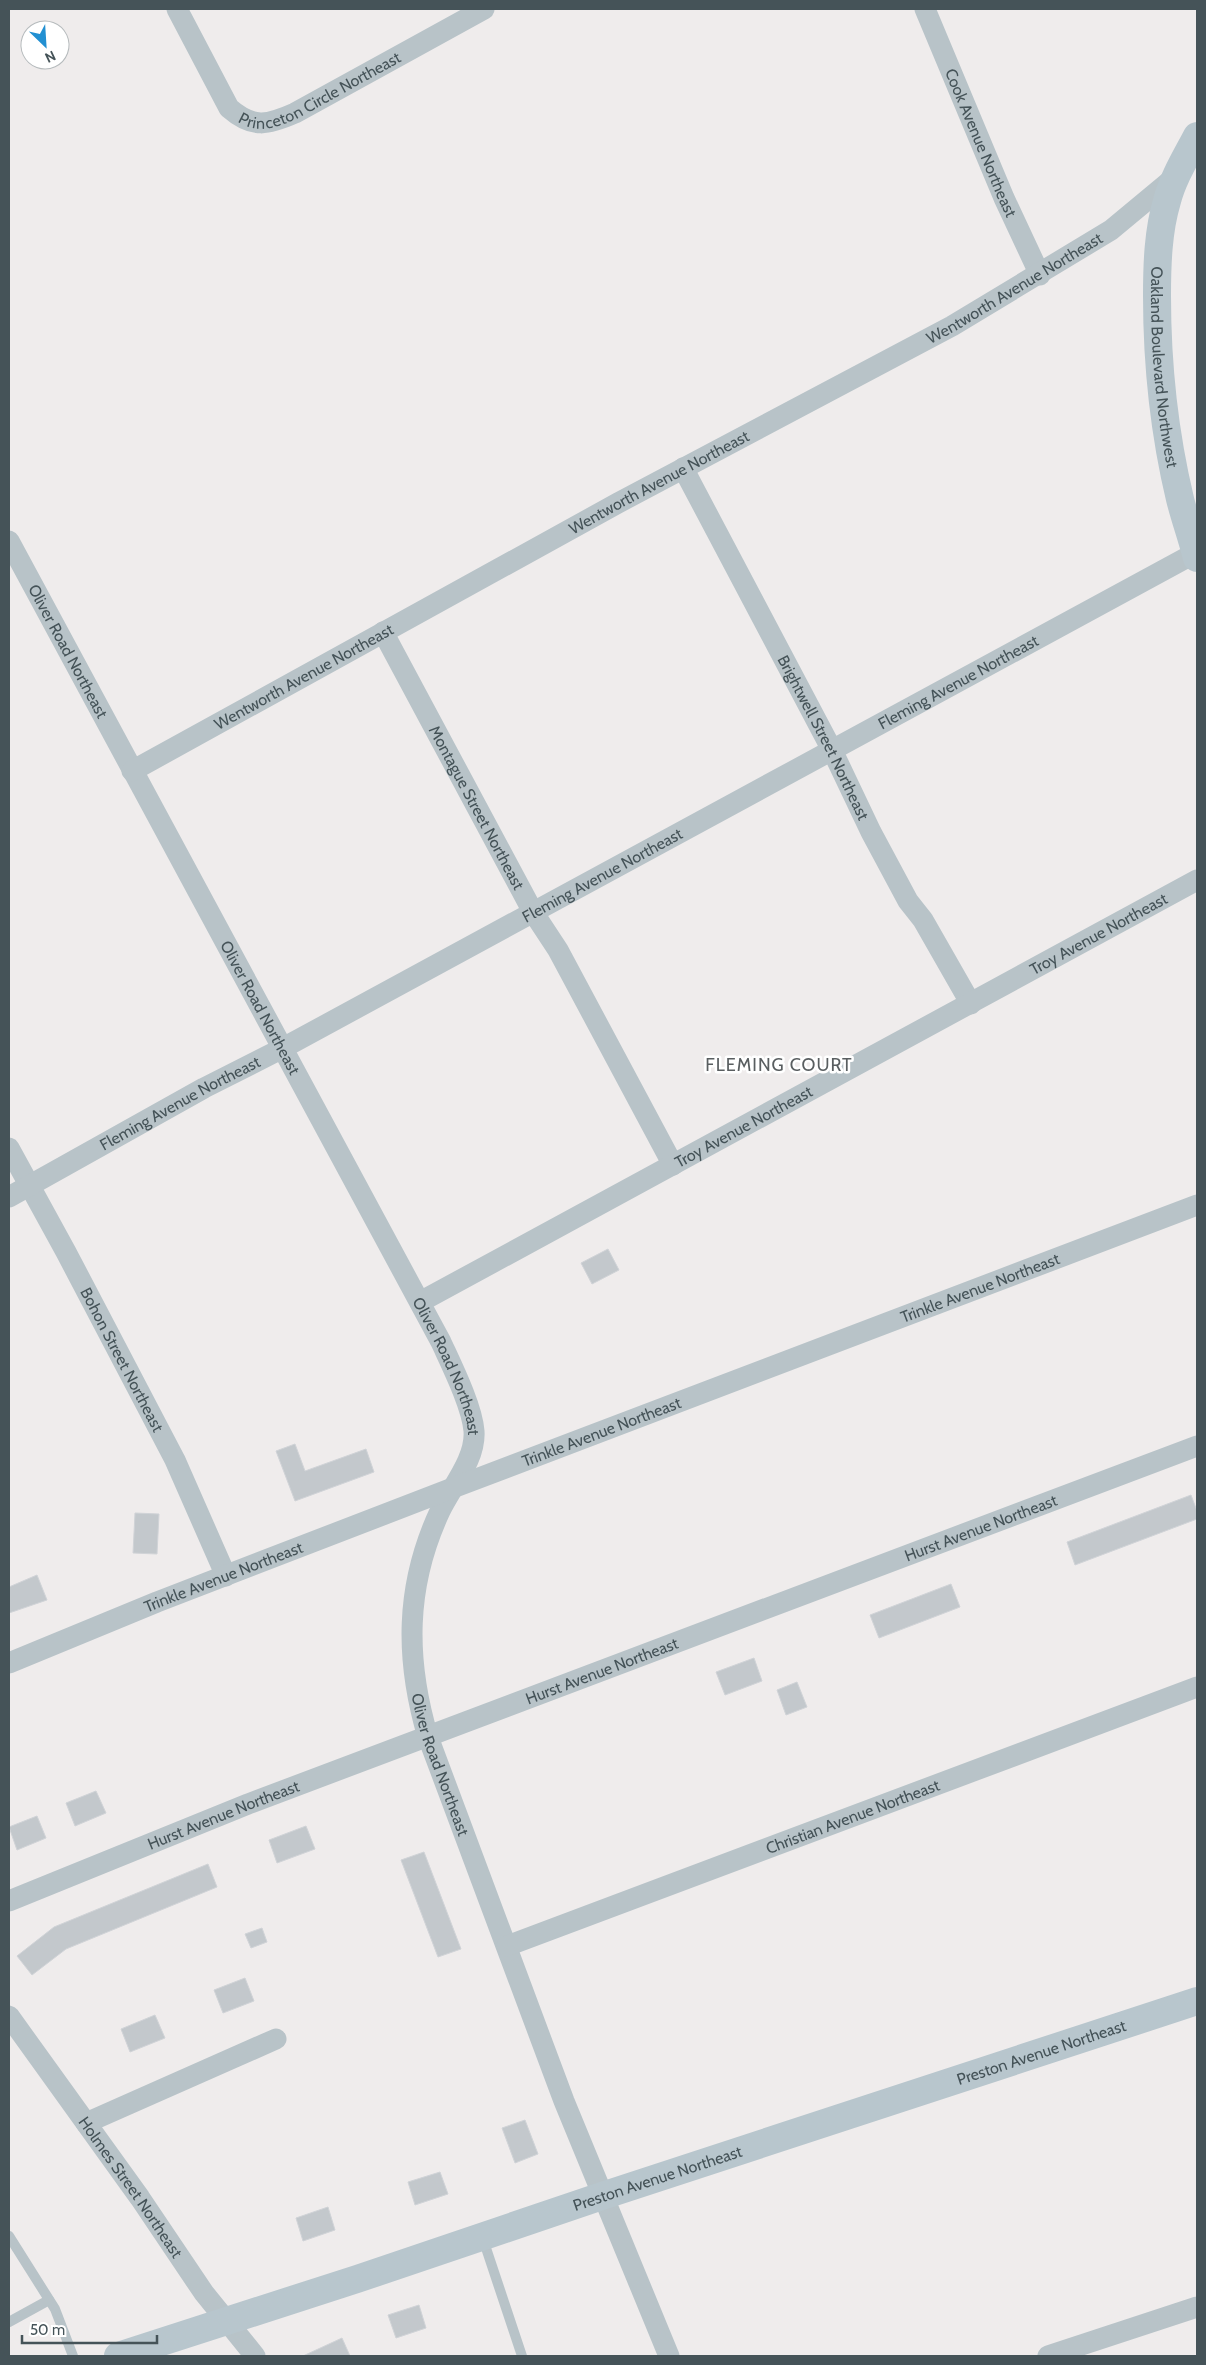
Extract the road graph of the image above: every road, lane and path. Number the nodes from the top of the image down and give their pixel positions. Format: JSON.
{"nodes":[{"id":1,"x":177,"y":9,"type":"edge"},
{"id":2,"x":484,"y":9,"type":"edge"},
{"id":3,"x":924,"y":9,"type":"edge"},
{"id":4,"x":1196,"y":143,"type":"edge"},
{"id":5,"x":1176,"y":176,"type":"junction"},
{"id":6,"x":1040,"y":275,"type":"junction"},
{"id":7,"x":683,"y":468,"type":"junction"},
{"id":8,"x":9,"y":541,"type":"edge"},
{"id":9,"x":1197,"y":554,"type":"edge"},
{"id":10,"x":384,"y":632,"type":"junction"},
{"id":11,"x":832,"y":750,"type":"junction"},
{"id":12,"x":132,"y":771,"type":"junction"},
{"id":13,"x":1197,"y":880,"type":"edge"},
{"id":14,"x":533,"y":912,"type":"junction"},
{"id":15,"x":971,"y":1004,"type":"junction"},
{"id":16,"x":283,"y":1048,"type":"junction"},
{"id":17,"x":9,"y":1148,"type":"edge"},
{"id":18,"x":673,"y":1165,"type":"junction"},
{"id":19,"x":29,"y":1186,"type":"junction"},
{"id":20,"x":9,"y":1197,"type":"edge"},
{"id":21,"x":1197,"y":1205,"type":"edge"},
{"id":22,"x":420,"y":1302,"type":"junction"},
{"id":23,"x":1197,"y":1446,"type":"edge"},
{"id":24,"x":450,"y":1490,"type":"junction"},
{"id":25,"x":226,"y":1576,"type":"junction"},
{"id":26,"x":9,"y":1663,"type":"edge"},
{"id":27,"x":1197,"y":1687,"type":"edge"},
{"id":28,"x":428,"y":1737,"type":"junction"},
{"id":29,"x":9,"y":1901,"type":"edge"},
{"id":30,"x":507,"y":1946,"type":"junction"},
{"id":31,"x":1197,"y":2001,"type":"edge"},
{"id":32,"x":9,"y":2016,"type":"edge"},
{"id":33,"x":276,"y":2039,"type":"dead end"},
{"id":34,"x":86,"y":2123,"type":"junction"},
{"id":35,"x":602,"y":2196,"type":"junction"},
{"id":36,"x":9,"y":2236,"type":"edge"},
{"id":37,"x":482,"y":2236,"type":"junction"},
{"id":38,"x":50,"y":2300,"type":"junction"},
{"id":39,"x":1197,"y":2307,"type":"edge"},
{"id":40,"x":227,"y":2321,"type":"junction"},
{"id":41,"x":9,"y":2322,"type":"edge"},
{"id":42,"x":73,"y":2356,"type":"edge"},
{"id":43,"x":118,"y":2356,"type":"edge"},
{"id":44,"x":255,"y":2356,"type":"edge"},
{"id":45,"x":522,"y":2356,"type":"edge"},
{"id":46,"x":669,"y":2356,"type":"edge"},
{"id":47,"x":1048,"y":2356,"type":"edge"}],
"edges":[{"from":1,"to":2,"type":"street","name":"Princeton Circle Northeast"},
{"from":3,"to":6,"type":"street","name":"Cook Avenue Northeast"},
{"from":4,"to":5,"type":"street","name":"Oakland Boulevard Northwest"},
{"from":5,"to":6,"type":"street","name":"Wentworth Avenue Northeast"},
{"from":5,"to":9,"type":"street","name":"Oakland Boulevard Northwest"},
{"from":6,"to":7,"type":"street","name":"Wentworth Avenue Northeast"},
{"from":7,"to":10,"type":"street","name":"Wentworth Avenue Northeast"},
{"from":7,"to":11,"type":"street","name":"Brightwell Street Northeast"},
{"from":8,"to":12,"type":"street","name":"Oliver Road Northeast"},
{"from":9,"to":11,"type":"street","name":"Fleming Avenue Northeast"},
{"from":10,"to":12,"type":"street","name":"Wentworth Avenue Northeast"},
{"from":10,"to":14,"type":"street","name":"Montague Street Northeast"},
{"from":11,"to":14,"type":"street","name":"Fleming Avenue Northeast"},
{"from":11,"to":15,"type":"street","name":"Brightwell Street Northeast"},
{"from":12,"to":16,"type":"street","name":"Oliver Road Northeast"},
{"from":13,"to":15,"type":"street","name":"Troy Avenue Northeast"},
{"from":14,"to":16,"type":"street","name":"Fleming Avenue Northeast"},
{"from":14,"to":18,"type":"street","name":"Montague Street Northeast"},
{"from":15,"to":18,"type":"street","name":"Troy Avenue Northeast"},
{"from":16,"to":19,"type":"street","name":"Fleming Avenue Northeast"},
{"from":16,"to":22,"type":"street","name":"Oliver Road Northeast"},
{"from":17,"to":19,"type":"street","name":"Bohon Street Northeast"},
{"from":18,"to":22,"type":"street","name":"Troy Avenue Northeast"},
{"from":19,"to":20,"type":"street","name":"Fleming Avenue Northeast"},
{"from":19,"to":25,"type":"street","name":"Bohon Street Northeast"},
{"from":21,"to":24,"type":"street","name":"Trinkle Avenue Northeast"},
{"from":22,"to":24,"type":"street","name":"Oliver Road Northeast"},
{"from":23,"to":28,"type":"street","name":"Hurst Avenue Northeast"},
{"from":24,"to":25,"type":"street","name":"Trinkle Avenue Northeast"},
{"from":24,"to":28,"type":"street","name":"Oliver Road Northeast"},
{"from":25,"to":26,"type":"street","name":"Trinkle Avenue Northeast"},
{"from":27,"to":30,"type":"street","name":"Christian Avenue Northeast"},
{"from":28,"to":29,"type":"street","name":"Hurst Avenue Northeast"},
{"from":28,"to":30,"type":"street","name":"Oliver Road Northeast"},
{"from":30,"to":35,"type":"street","name":"Oliver Road Northeast"},
{"from":31,"to":35,"type":"street","name":"Preston Avenue Northeast"},
{"from":32,"to":34,"type":"street","name":"Holmes Street Northeast"},
{"from":33,"to":34,"type":"street"},
{"from":34,"to":40,"type":"street","name":"Holmes Street Northeast"},
{"from":35,"to":37,"type":"street","name":"Preston Avenue Northeast"},
{"from":35,"to":46,"type":"street","name":"Oliver Road Northeast"},
{"from":36,"to":38,"type":"lane"},
{"from":37,"to":40,"type":"street","name":"Preston Avenue Northeast"},
{"from":37,"to":45,"type":"lane"},
{"from":38,"to":41,"type":"lane"},
{"from":38,"to":42,"type":"lane"},
{"from":39,"to":47,"type":"street"},
{"from":40,"to":43,"type":"street","name":"Preston Avenue Northeast"},
{"from":40,"to":44,"type":"street","name":"Holmes Street Northeast"}]}
